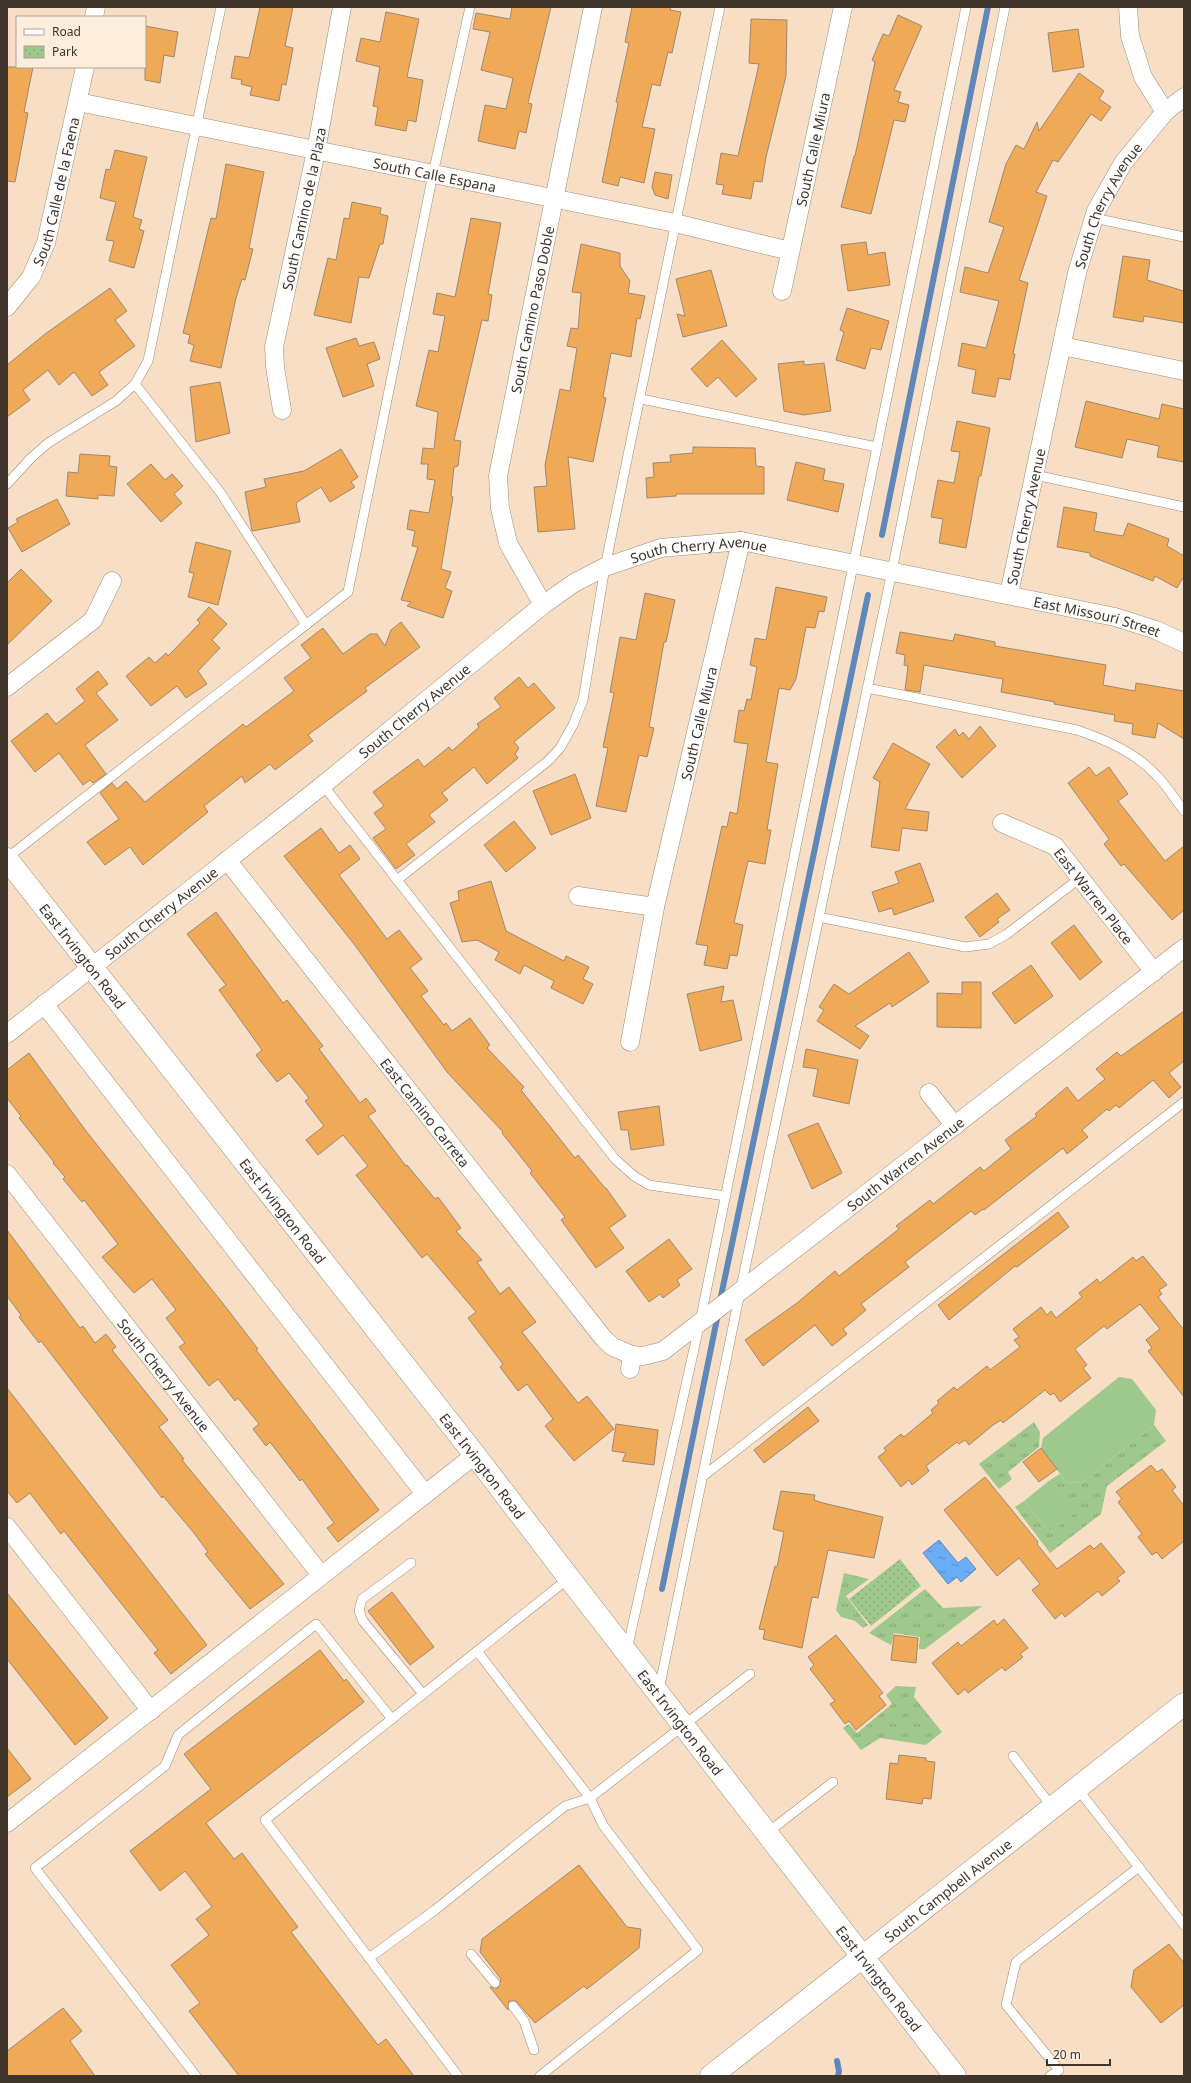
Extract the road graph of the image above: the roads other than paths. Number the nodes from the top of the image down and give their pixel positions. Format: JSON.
{"nodes":[{"id":1,"x":221,"y":7,"type":"edge"},
{"id":2,"x":342,"y":7,"type":"edge"},
{"id":3,"x":470,"y":7,"type":"edge"},
{"id":4,"x":593,"y":7,"type":"edge"},
{"id":5,"x":720,"y":7,"type":"edge"},
{"id":6,"x":843,"y":7,"type":"edge"},
{"id":7,"x":966,"y":7,"type":"edge"},
{"id":8,"x":1005,"y":7,"type":"edge"},
{"id":9,"x":1128,"y":7,"type":"edge"},
{"id":10,"x":85,"y":68,"type":"edge"},
{"id":11,"x":1184,"y":98,"type":"edge"},
{"id":12,"x":78,"y":102,"type":"junction"},
{"id":13,"x":1165,"y":112,"type":"junction"},
{"id":14,"x":196,"y":127,"type":"junction"},
{"id":15,"x":316,"y":151,"type":"junction"},
{"id":16,"x":433,"y":174,"type":"junction"},
{"id":17,"x":555,"y":198,"type":"junction"},
{"id":18,"x":1094,"y":218,"type":"junction"},
{"id":19,"x":675,"y":223,"type":"junction"},
{"id":20,"x":1184,"y":237,"type":"edge"},
{"id":21,"x":790,"y":251,"type":"junction"},
{"id":22,"x":782,"y":291,"type":"dead end"},
{"id":23,"x":7,"y":306,"type":"edge"},
{"id":24,"x":1062,"y":346,"type":"junction"},
{"id":25,"x":1184,"y":371,"type":"edge"},
{"id":26,"x":135,"y":384,"type":"junction"},
{"id":27,"x":641,"y":399,"type":"junction"},
{"id":28,"x":282,"y":410,"type":"dead end"},
{"id":29,"x":877,"y":447,"type":"junction"},
{"id":30,"x":1035,"y":475,"type":"junction"},
{"id":31,"x":7,"y":484,"type":"edge"},
{"id":32,"x":1184,"y":507,"type":"edge"},
{"id":33,"x":741,"y":540,"type":"junction"},
{"id":34,"x":854,"y":563,"type":"junction"},
{"id":35,"x":605,"y":567,"type":"junction"},
{"id":36,"x":892,"y":571,"type":"junction"},
{"id":37,"x":112,"y":581,"type":"dead end"},
{"id":38,"x":1009,"y":594,"type":"junction"},
{"id":39,"x":543,"y":605,"type":"junction"},
{"id":40,"x":306,"y":625,"type":"junction"},
{"id":41,"x":1184,"y":643,"type":"edge"},
{"id":42,"x":7,"y":687,"type":"edge"},
{"id":43,"x":867,"y":688,"type":"junction"},
{"id":44,"x":323,"y":785,"type":"junction"},
{"id":45,"x":1184,"y":810,"type":"edge"},
{"id":46,"x":1002,"y":823,"type":"dead end"},
{"id":47,"x":7,"y":859,"type":"edge"},
{"id":48,"x":226,"y":860,"type":"junction"},
{"id":49,"x":1080,"y":878,"type":"junction"},
{"id":50,"x":397,"y":880,"type":"junction"},
{"id":51,"x":578,"y":896,"type":"dead end"},
{"id":52,"x":655,"y":907,"type":"junction"},
{"id":53,"x":819,"y":917,"type":"junction"},
{"id":54,"x":1184,"y":948,"type":"edge"},
{"id":55,"x":91,"y":968,"type":"junction"},
{"id":56,"x":1154,"y":972,"type":"junction"},
{"id":57,"x":44,"y":1004,"type":"junction"},
{"id":58,"x":7,"y":1034,"type":"edge"},
{"id":59,"x":630,"y":1042,"type":"dead end"},
{"id":60,"x":930,"y":1093,"type":"dead end"},
{"id":61,"x":1184,"y":1102,"type":"edge"},
{"id":62,"x":955,"y":1126,"type":"junction"},
{"id":63,"x":7,"y":1174,"type":"edge"},
{"id":64,"x":726,"y":1196,"type":"junction"},
{"id":65,"x":740,"y":1292,"type":"junction"},
{"id":66,"x":700,"y":1322,"type":"junction"},
{"id":67,"x":631,"y":1362,"type":"joint"},
{"id":68,"x":475,"y":1455,"type":"junction"},
{"id":69,"x":702,"y":1477,"type":"junction"},
{"id":70,"x":425,"y":1494,"type":"junction"},
{"id":71,"x":7,"y":1527,"type":"edge"},
{"id":72,"x":411,"y":1563,"type":"dead end"},
{"id":73,"x":322,"y":1575,"type":"junction"},
{"id":74,"x":569,"y":1578,"type":"junction"},
{"id":75,"x":626,"y":1651,"type":"junction"},
{"id":76,"x":477,"y":1652,"type":"junction"},
{"id":77,"x":750,"y":1674,"type":"dead end"},
{"id":78,"x":423,"y":1694,"type":"junction"},
{"id":79,"x":658,"y":1694,"type":"junction"},
{"id":80,"x":1184,"y":1704,"type":"edge"},
{"id":81,"x":151,"y":1711,"type":"junction"},
{"id":82,"x":392,"y":1719,"type":"junction"},
{"id":83,"x":683,"y":1724,"type":"junction"},
{"id":84,"x":1013,"y":1756,"type":"dead end"},
{"id":85,"x":833,"y":1782,"type":"dead end"},
{"id":86,"x":1077,"y":1788,"type":"junction"},
{"id":87,"x":590,"y":1798,"type":"junction"},
{"id":88,"x":1052,"y":1808,"type":"junction"},
{"id":89,"x":7,"y":1823,"type":"edge"},
{"id":90,"x":767,"y":1833,"type":"junction"},
{"id":91,"x":1139,"y":1867,"type":"junction"},
{"id":92,"x":1184,"y":1925,"type":"edge"},
{"id":93,"x":470,"y":1954,"type":"dead end"},
{"id":94,"x":864,"y":1957,"type":"junction"},
{"id":95,"x":369,"y":1958,"type":"junction"},
{"id":96,"x":495,"y":1983,"type":"dead end"},
{"id":97,"x":513,"y":2006,"type":"dead end"},
{"id":98,"x":534,"y":2050,"type":"dead end"},
{"id":99,"x":196,"y":2076,"type":"edge"},
{"id":100,"x":458,"y":2076,"type":"edge"},
{"id":101,"x":540,"y":2076,"type":"edge"},
{"id":102,"x":711,"y":2076,"type":"edge"},
{"id":103,"x":955,"y":2076,"type":"edge"},
{"id":104,"x":1050,"y":2076,"type":"edge"}],
"edges":[{"from":1,"to":14,"type":"lane"},
{"from":2,"to":15,"type":"street","name":"South Camino de la Plaza"},
{"from":3,"to":16,"type":"lane"},
{"from":4,"to":17,"type":"street","name":"South Camino Paso Doble"},
{"from":5,"to":19,"type":"lane"},
{"from":6,"to":21,"type":"street","name":"South Calle Miura"},
{"from":7,"to":29,"type":"lane"},
{"from":8,"to":36,"type":"lane"},
{"from":9,"to":13,"type":"street"},
{"from":10,"to":12,"type":"street","name":"South Calle de la Faena"},
{"from":11,"to":13,"type":"street","name":"South Cherry Avenue"},
{"from":12,"to":14,"type":"street","name":"South Calle Espana"},
{"from":12,"to":23,"type":"street","name":"South Calle de la Faena"},
{"from":13,"to":18,"type":"street","name":"South Cherry Avenue"},
{"from":14,"to":15,"type":"street","name":"South Calle Espana"},
{"from":14,"to":26,"type":"lane"},
{"from":15,"to":16,"type":"street","name":"South Calle Espana"},
{"from":15,"to":28,"type":"street","name":"South Camino de la Plaza"},
{"from":16,"to":17,"type":"street","name":"South Calle Espana"},
{"from":16,"to":40,"type":"lane"},
{"from":17,"to":19,"type":"street","name":"South Calle Espana"},
{"from":17,"to":39,"type":"street","name":"South Camino Paso Doble"},
{"from":18,"to":20,"type":"lane"},
{"from":18,"to":24,"type":"street","name":"South Cherry Avenue"},
{"from":19,"to":21,"type":"street","name":"South Calle Espana"},
{"from":19,"to":27,"type":"lane"},
{"from":21,"to":22,"type":"street","name":"South Calle Miura"},
{"from":24,"to":25,"type":"street"},
{"from":24,"to":30,"type":"street","name":"South Cherry Avenue"},
{"from":26,"to":31,"type":"lane"},
{"from":26,"to":40,"type":"lane"},
{"from":27,"to":29,"type":"lane"},
{"from":27,"to":35,"type":"lane"},
{"from":29,"to":34,"type":"lane"},
{"from":30,"to":32,"type":"lane"},
{"from":30,"to":38,"type":"street","name":"South Cherry Avenue"},
{"from":33,"to":34,"type":"street","name":"South Cherry Avenue"},
{"from":33,"to":35,"type":"street","name":"South Cherry Avenue"},
{"from":33,"to":52,"type":"street","name":"South Calle Miura"},
{"from":34,"to":36,"type":"street","name":"South Cherry Avenue"},
{"from":34,"to":64,"type":"lane"},
{"from":35,"to":39,"type":"street","name":"South Cherry Avenue"},
{"from":35,"to":50,"type":"lane"},
{"from":36,"to":38,"type":"street","name":"South Cherry Avenue"},
{"from":36,"to":43,"type":"lane"},
{"from":37,"to":42,"type":"street"},
{"from":38,"to":41,"type":"street","name":"East Missouri Street"},
{"from":39,"to":44,"type":"street","name":"South Cherry Avenue"},
{"from":40,"to":47,"type":"lane"},
{"from":43,"to":45,"type":"lane"},
{"from":43,"to":53,"type":"lane"},
{"from":44,"to":48,"type":"street","name":"South Cherry Avenue"},
{"from":44,"to":50,"type":"lane"},
{"from":46,"to":49,"type":"street","name":"East Warren Place"},
{"from":47,"to":55,"type":"main road","name":"East Irvington Road"},
{"from":48,"to":55,"type":"street","name":"South Cherry Avenue"},
{"from":48,"to":67,"type":"street","name":"East Camino Carreta"},
{"from":49,"to":53,"type":"lane"},
{"from":49,"to":56,"type":"street","name":"East Warren Place"},
{"from":50,"to":64,"type":"lane"},
{"from":51,"to":52,"type":"street"},
{"from":52,"to":59,"type":"street","name":"South Calle Miura"},
{"from":53,"to":65,"type":"lane"},
{"from":54,"to":56,"type":"street","name":"South Warren Avenue"},
{"from":55,"to":57,"type":"street","name":"South Cherry Avenue"},
{"from":55,"to":68,"type":"main road","name":"East Irvington Road"},
{"from":56,"to":62,"type":"street","name":"South Warren Avenue"},
{"from":57,"to":58,"type":"street","name":"South Cherry Avenue"},
{"from":57,"to":70,"type":"street"},
{"from":60,"to":62,"type":"street"},
{"from":61,"to":69,"type":"lane"},
{"from":62,"to":65,"type":"street","name":"South Warren Avenue"},
{"from":63,"to":73,"type":"street","name":"South Cherry Avenue"},
{"from":64,"to":66,"type":"lane"},
{"from":65,"to":66,"type":"street","name":"South Warren Avenue"},
{"from":65,"to":69,"type":"lane"},
{"from":66,"to":67,"type":"street","name":"South Warren Avenue"},
{"from":66,"to":75,"type":"lane"},
{"from":68,"to":70,"type":"street"},
{"from":68,"to":74,"type":"main road","name":"East Irvington Road"},
{"from":69,"to":79,"type":"lane"},
{"from":70,"to":73,"type":"street"},
{"from":71,"to":81,"type":"street"},
{"from":72,"to":78,"type":"lane"},
{"from":73,"to":81,"type":"street"},
{"from":74,"to":75,"type":"main road","name":"East Irvington Road"},
{"from":74,"to":76,"type":"lane"},
{"from":75,"to":79,"type":"main road","name":"East Irvington Road"},
{"from":76,"to":78,"type":"lane"},
{"from":76,"to":87,"type":"lane"},
{"from":77,"to":83,"type":"lane"},
{"from":78,"to":82,"type":"lane"},
{"from":79,"to":83,"type":"main road","name":"East Irvington Road"},
{"from":80,"to":86,"type":"main road","name":"South Campbell Avenue"},
{"from":81,"to":89,"type":"street"},
{"from":82,"to":95,"type":"lane"},
{"from":82,"to":99,"type":"lane"},
{"from":83,"to":87,"type":"lane"},
{"from":83,"to":90,"type":"main road","name":"East Irvington Road"},
{"from":84,"to":88,"type":"lane"},
{"from":85,"to":90,"type":"lane"},
{"from":86,"to":88,"type":"main road","name":"South Campbell Avenue"},
{"from":86,"to":91,"type":"lane"},
{"from":87,"to":95,"type":"lane"},
{"from":87,"to":101,"type":"lane"},
{"from":88,"to":94,"type":"main road","name":"South Campbell Avenue"},
{"from":90,"to":94,"type":"main road","name":"East Irvington Road"},
{"from":91,"to":92,"type":"lane"},
{"from":91,"to":104,"type":"lane"},
{"from":93,"to":96,"type":"lane"},
{"from":94,"to":102,"type":"main road","name":"South Campbell Avenue"},
{"from":94,"to":103,"type":"main road","name":"East Irvington Road"},
{"from":95,"to":100,"type":"lane"},
{"from":97,"to":98,"type":"lane"}]}
